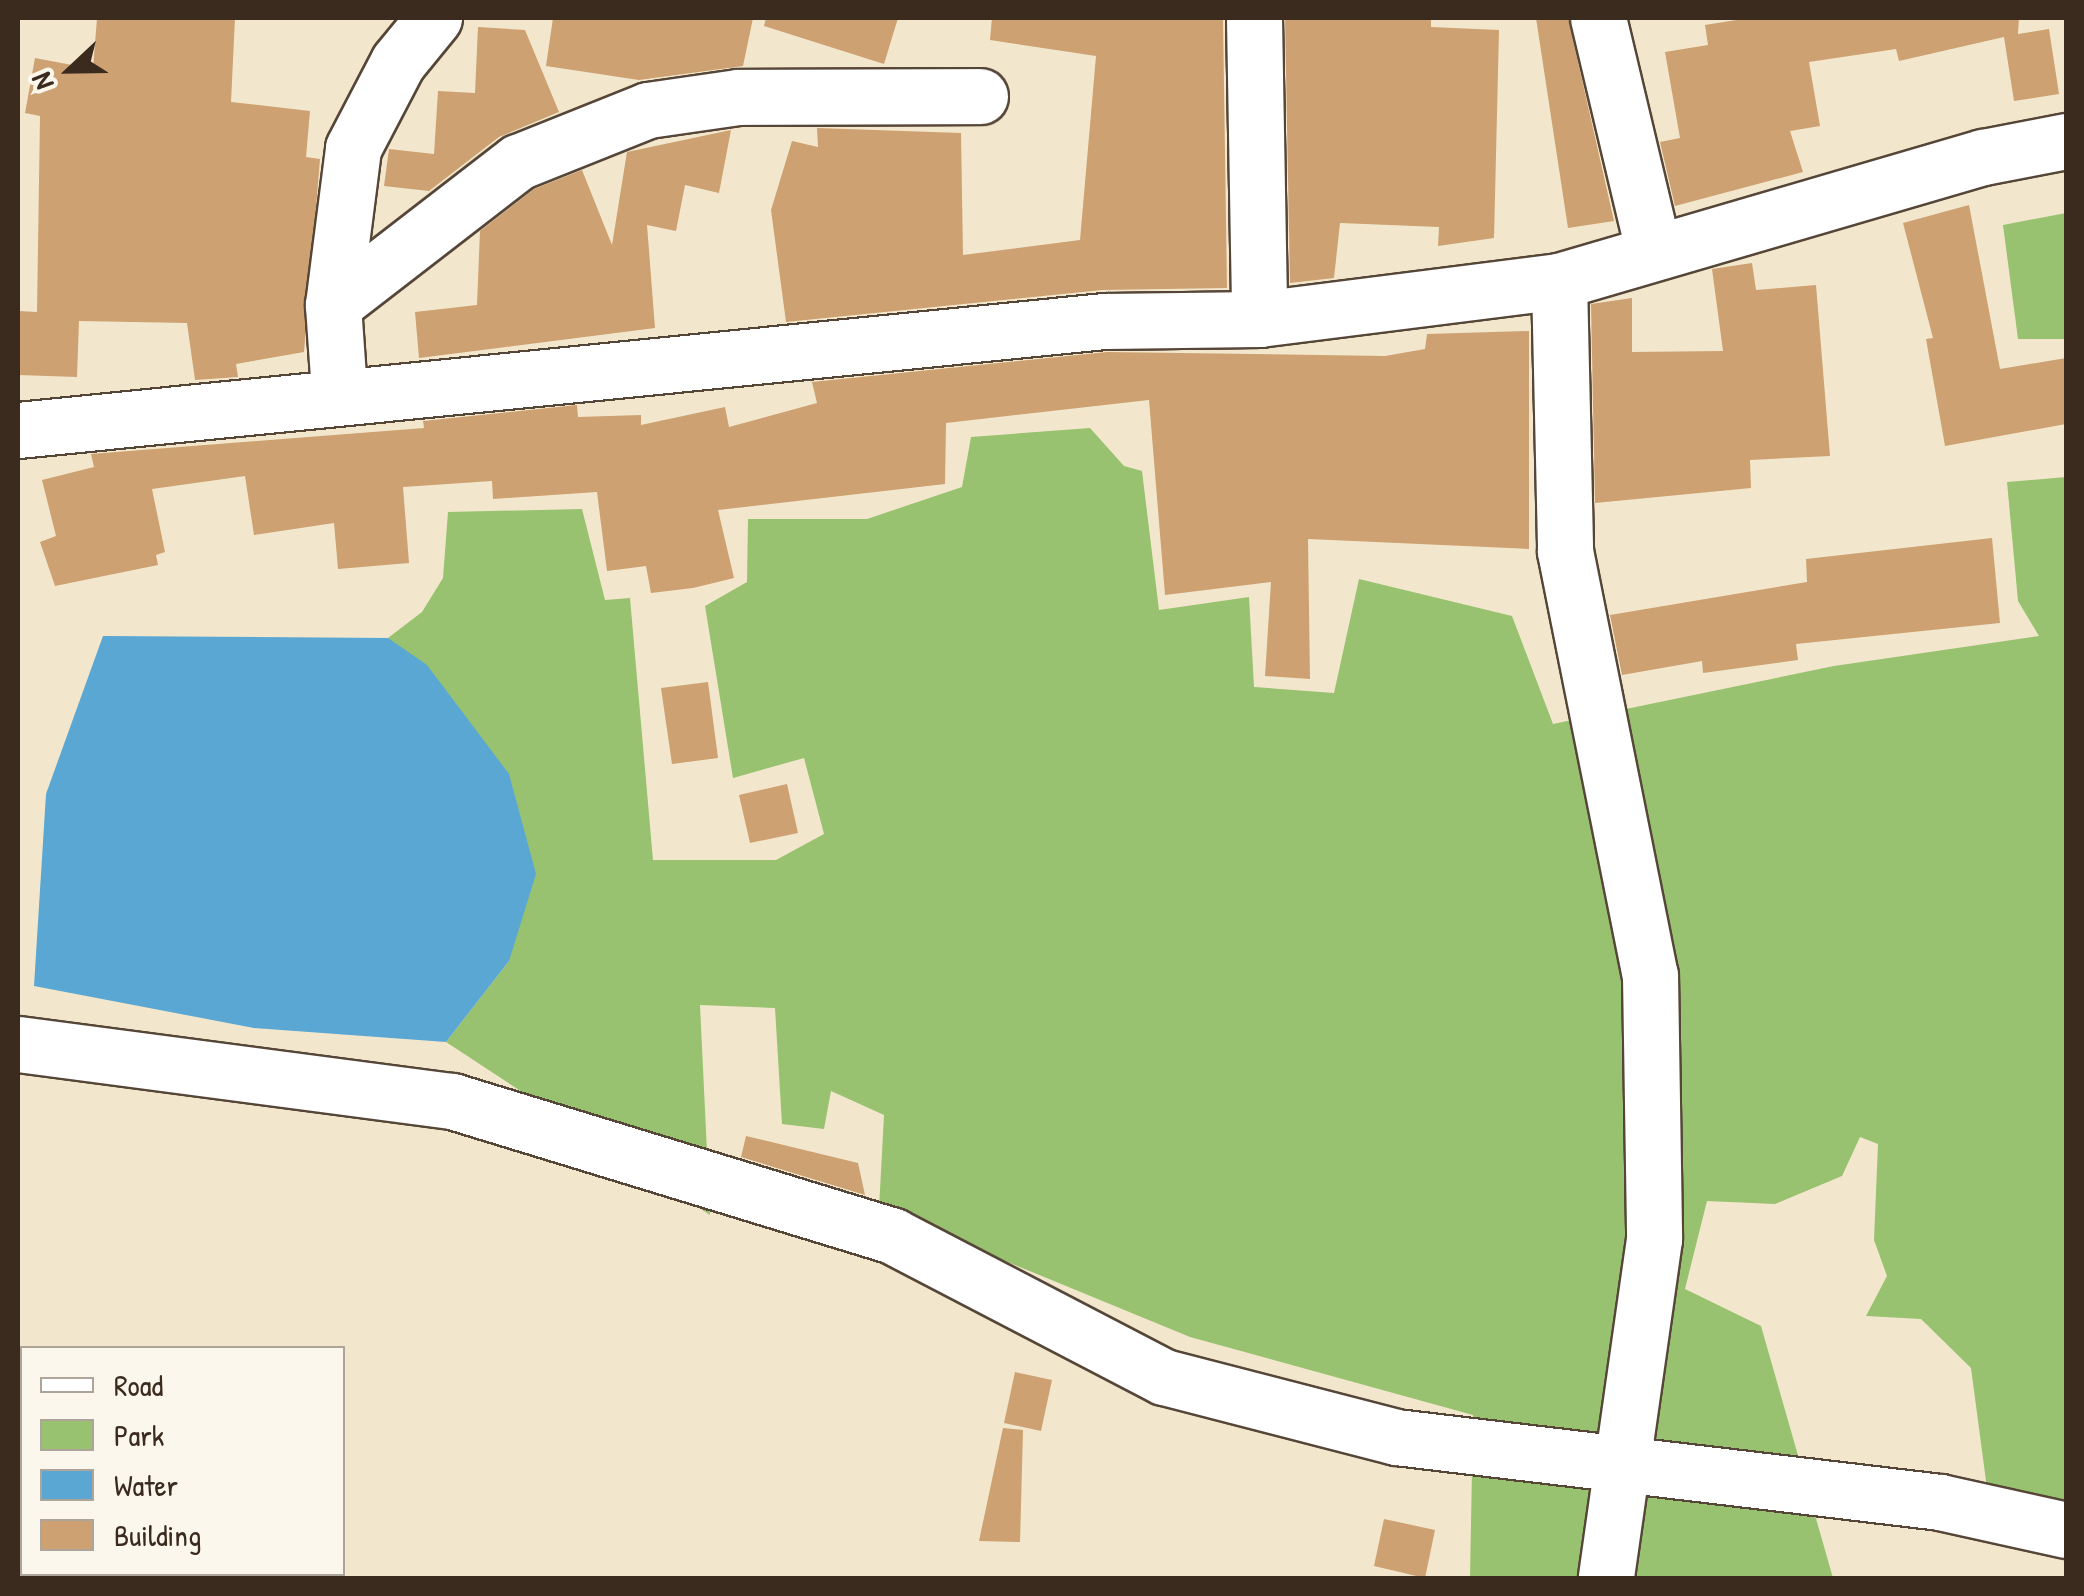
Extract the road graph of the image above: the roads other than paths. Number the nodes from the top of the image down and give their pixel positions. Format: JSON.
{"nodes":[{"id":1,"x":434,"y":18,"type":"edge"},
{"id":2,"x":1254,"y":18,"type":"edge"},
{"id":3,"x":1598,"y":18,"type":"edge"},
{"id":4,"x":980,"y":96,"type":"dead end"},
{"id":5,"x":2066,"y":142,"type":"edge"},
{"id":6,"x":1653,"y":249,"type":"junction"},
{"id":7,"x":1559,"y":281,"type":"junction"},
{"id":8,"x":333,"y":305,"type":"junction"},
{"id":9,"x":1259,"y":318,"type":"junction"},
{"id":10,"x":339,"y":390,"type":"junction"},
{"id":11,"x":18,"y":430,"type":"edge"},
{"id":12,"x":18,"y":1044,"type":"edge"},
{"id":13,"x":1623,"y":1470,"type":"junction"},
{"id":14,"x":2066,"y":1530,"type":"edge"},
{"id":15,"x":1606,"y":1578,"type":"edge"}],
"edges":[{"from":1,"to":8,"type":"street"},
{"from":2,"to":9,"type":"street"},
{"from":3,"to":6,"type":"street"},
{"from":4,"to":8,"type":"street"},
{"from":5,"to":6,"type":"street"},
{"from":6,"to":7,"type":"street"},
{"from":7,"to":9,"type":"street"},
{"from":7,"to":13,"type":"street"},
{"from":8,"to":10,"type":"street"},
{"from":9,"to":10,"type":"street"},
{"from":10,"to":11,"type":"street"},
{"from":12,"to":13,"type":"street"},
{"from":13,"to":14,"type":"street"},
{"from":13,"to":15,"type":"street"}]}
